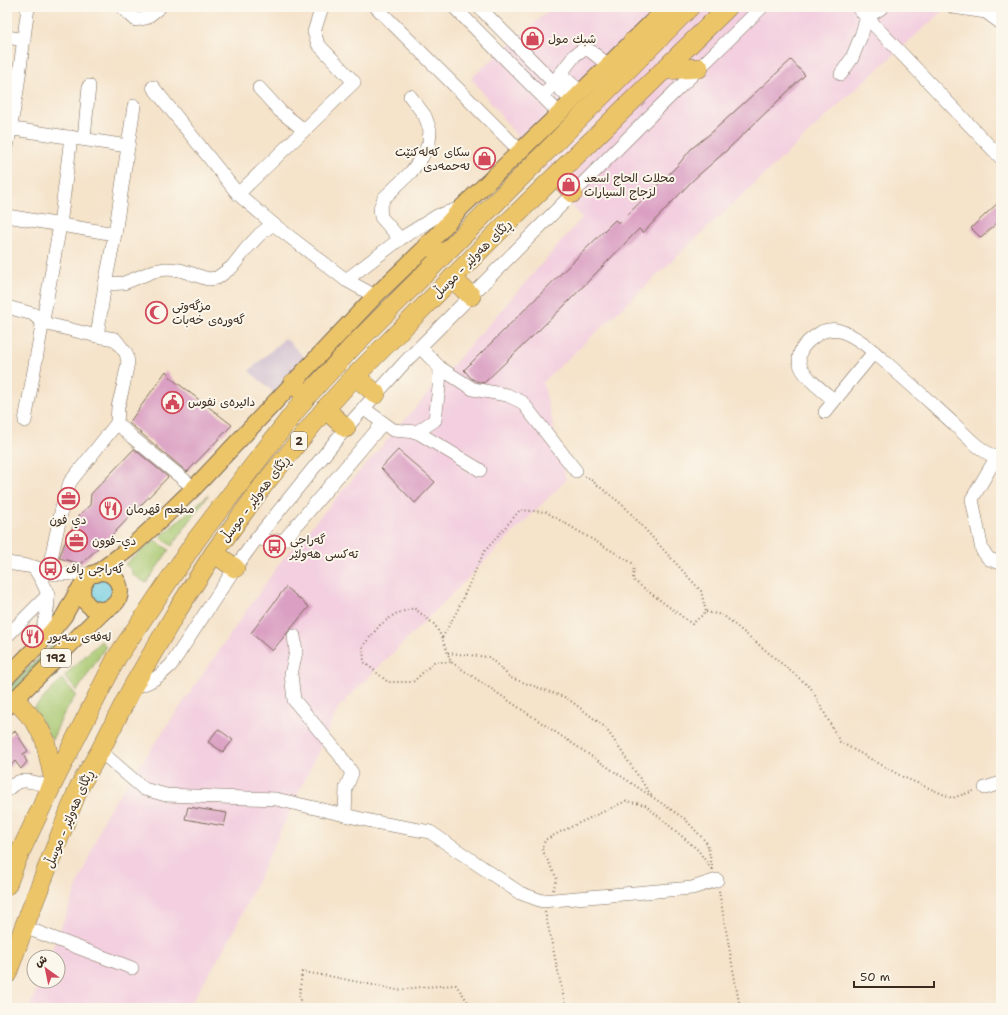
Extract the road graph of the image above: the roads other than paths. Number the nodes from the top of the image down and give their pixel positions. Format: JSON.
{"nodes":[{"id":1,"x":28,"y":7,"type":"edge"},
{"id":2,"x":122,"y":7,"type":"edge"},
{"id":3,"x":160,"y":7,"type":"edge"},
{"id":4,"x":321,"y":7,"type":"edge"},
{"id":5,"x":376,"y":7,"type":"edge"},
{"id":6,"x":454,"y":7,"type":"edge"},
{"id":7,"x":479,"y":7,"type":"edge"},
{"id":8,"x":667,"y":7,"type":"edge"},
{"id":9,"x":690,"y":7,"type":"edge"},
{"id":10,"x":728,"y":7,"type":"edge"},
{"id":11,"x":762,"y":7,"type":"edge"},
{"id":12,"x":857,"y":7,"type":"edge"},
{"id":13,"x":883,"y":7,"type":"edge"},
{"id":14,"x":953,"y":7,"type":"edge"},
{"id":15,"x":866,"y":17,"type":"junction"},
{"id":16,"x":1001,"y":23,"type":"edge"},
{"id":17,"x":7,"y":37,"type":"edge"},
{"id":18,"x":660,"y":38,"type":"junction"},
{"id":19,"x":24,"y":40,"type":"junction"},
{"id":20,"x":632,"y":42,"type":"junction"},
{"id":21,"x":608,"y":65,"type":"junction"},
{"id":22,"x":699,"y":68,"type":"junction"},
{"id":23,"x":664,"y":70,"type":"junction"},
{"id":24,"x":841,"y":74,"type":"dead end"},
{"id":25,"x":557,"y":79,"type":"junction"},
{"id":26,"x":89,"y":86,"type":"dead end"},
{"id":27,"x":153,"y":87,"type":"dead end"},
{"id":28,"x":259,"y":88,"type":"dead end"},
{"id":29,"x":410,"y":96,"type":"dead end"},
{"id":30,"x":576,"y":96,"type":"junction"},
{"id":31,"x":543,"y":97,"type":"junction"},
{"id":32,"x":134,"y":106,"type":"dead end"},
{"id":33,"x":559,"y":113,"type":"junction"},
{"id":34,"x":8,"y":128,"type":"edge"},
{"id":35,"x":304,"y":130,"type":"junction"},
{"id":36,"x":78,"y":138,"type":"junction"},
{"id":37,"x":128,"y":146,"type":"junction"},
{"id":38,"x":7,"y":147,"type":"edge"},
{"id":39,"x":520,"y":151,"type":"junction"},
{"id":40,"x":1001,"y":158,"type":"edge"},
{"id":41,"x":557,"y":175,"type":"junction"},
{"id":42,"x":238,"y":194,"type":"junction"},
{"id":43,"x":573,"y":194,"type":"junction"},
{"id":44,"x":461,"y":208,"type":"junction"},
{"id":45,"x":7,"y":216,"type":"edge"},
{"id":46,"x":273,"y":224,"type":"junction"},
{"id":47,"x":60,"y":225,"type":"junction"},
{"id":48,"x":115,"y":234,"type":"junction"},
{"id":49,"x":400,"y":239,"type":"junction"},
{"id":50,"x":436,"y":250,"type":"junction"},
{"id":51,"x":452,"y":278,"type":"junction"},
{"id":52,"x":346,"y":280,"type":"junction"},
{"id":53,"x":105,"y":284,"type":"junction"},
{"id":54,"x":375,"y":296,"type":"junction"},
{"id":55,"x":471,"y":296,"type":"junction"},
{"id":56,"x":7,"y":307,"type":"edge"},
{"id":57,"x":42,"y":323,"type":"junction"},
{"id":58,"x":97,"y":336,"type":"junction"},
{"id":59,"x":421,"y":348,"type":"junction"},
{"id":60,"x":874,"y":352,"type":"junction"},
{"id":61,"x":440,"y":368,"type":"junction"},
{"id":62,"x":355,"y":376,"type":"junction"},
{"id":63,"x":293,"y":383,"type":"junction"},
{"id":64,"x":376,"y":394,"type":"junction"},
{"id":65,"x":307,"y":396,"type":"junction"},
{"id":66,"x":834,"y":400,"type":"junction"},
{"id":67,"x":364,"y":408,"type":"junction"},
{"id":68,"x":325,"y":409,"type":"junction"},
{"id":69,"x":824,"y":412,"type":"dead end"},
{"id":70,"x":25,"y":421,"type":"dead end"},
{"id":71,"x":117,"y":423,"type":"junction"},
{"id":72,"x":383,"y":423,"type":"junction"},
{"id":73,"x":346,"y":428,"type":"junction"},
{"id":74,"x":417,"y":432,"type":"junction"},
{"id":75,"x":999,"y":459,"type":"edge"},
{"id":76,"x":480,"y":470,"type":"dead end"},
{"id":77,"x":576,"y":471,"type":"road end"},
{"id":78,"x":194,"y":488,"type":"junction"},
{"id":79,"x":257,"y":538,"type":"junction"},
{"id":80,"x":214,"y":553,"type":"junction"},
{"id":81,"x":7,"y":563,"type":"edge"},
{"id":82,"x":1001,"y":563,"type":"edge"},
{"id":83,"x":34,"y":567,"type":"junction"},
{"id":84,"x":235,"y":568,"type":"junction"},
{"id":85,"x":48,"y":572,"type":"junction"},
{"id":86,"x":92,"y":577,"type":"junction"},
{"id":87,"x":48,"y":595,"type":"junction"},
{"id":88,"x":106,"y":609,"type":"junction"},
{"id":89,"x":7,"y":636,"type":"edge"},
{"id":90,"x":294,"y":636,"type":"dead end"},
{"id":91,"x":36,"y":648,"type":"junction"},
{"id":92,"x":117,"y":657,"type":"junction"},
{"id":93,"x":7,"y":678,"type":"edge"},
{"id":94,"x":136,"y":682,"type":"junction"},
{"id":95,"x":11,"y":703,"type":"edge"},
{"id":96,"x":100,"y":751,"type":"junction"},
{"id":97,"x":1001,"y":783,"type":"edge"},
{"id":98,"x":52,"y":784,"type":"junction"},
{"id":99,"x":985,"y":788,"type":"road end"},
{"id":100,"x":7,"y":790,"type":"edge"},
{"id":101,"x":345,"y":815,"type":"junction"},
{"id":102,"x":12,"y":856,"type":"edge"},
{"id":103,"x":717,"y":880,"type":"road end"},
{"id":104,"x":7,"y":884,"type":"edge"},
{"id":105,"x":24,"y":927,"type":"junction"},
{"id":106,"x":132,"y":968,"type":"dead end"},
{"id":107,"x":7,"y":974,"type":"edge"}],
"edges":[{"from":1,"to":19,"type":"street"},
{"from":2,"to":3,"type":"street"},
{"from":4,"to":35,"type":"street"},
{"from":5,"to":39,"type":"street"},
{"from":6,"to":31,"type":"street"},
{"from":7,"to":25,"type":"street"},
{"from":8,"to":20,"type":"main road"},
{"from":9,"to":18,"type":"highway","name":"ڕێگای هەولێر - موسڵ","number":"2"},
{"from":10,"to":23,"type":"highway","name":"ڕێگای هەولێر - موسڵ","number":"2"},
{"from":11,"to":22,"type":"street"},
{"from":12,"to":15,"type":"street"},
{"from":13,"to":15,"type":"street"},
{"from":14,"to":16,"type":"street"},
{"from":15,"to":24,"type":"street"},
{"from":15,"to":40,"type":"street"},
{"from":17,"to":19,"type":"street"},
{"from":18,"to":20,"type":"highway"},
{"from":18,"to":50,"type":"highway","name":"ڕێگای هەولێر - موسڵ","number":"2"},
{"from":19,"to":34,"type":"street"},
{"from":20,"to":21,"type":"main road"},
{"from":21,"to":25,"type":"street"},
{"from":21,"to":30,"type":"main road"},
{"from":22,"to":23,"type":"highway"},
{"from":22,"to":43,"type":"street"},
{"from":23,"to":41,"type":"highway","name":"ڕێگای هەولێر - موسڵ","number":"2"},
{"from":25,"to":30,"type":"street"},
{"from":25,"to":31,"type":"street"},
{"from":26,"to":36,"type":"street"},
{"from":27,"to":42,"type":"street"},
{"from":28,"to":35,"type":"street"},
{"from":29,"to":49,"type":"street"},
{"from":30,"to":33,"type":"main road"},
{"from":31,"to":33,"type":"street"},
{"from":32,"to":37,"type":"street"},
{"from":33,"to":39,"type":"main road"},
{"from":34,"to":36,"type":"street"},
{"from":34,"to":38,"type":"street"},
{"from":35,"to":42,"type":"street"},
{"from":36,"to":37,"type":"street"},
{"from":36,"to":47,"type":"street"},
{"from":37,"to":48,"type":"street"},
{"from":39,"to":44,"type":"main road"},
{"from":41,"to":43,"type":"highway"},
{"from":41,"to":51,"type":"highway","name":"ڕێگای هەولێر - موسڵ","number":"2"},
{"from":42,"to":46,"type":"street"},
{"from":43,"to":55,"type":"street"},
{"from":44,"to":49,"type":"street"},
{"from":44,"to":50,"type":"main road"},
{"from":45,"to":47,"type":"street"},
{"from":46,"to":52,"type":"street"},
{"from":46,"to":53,"type":"street"},
{"from":47,"to":48,"type":"street"},
{"from":47,"to":57,"type":"street"},
{"from":48,"to":53,"type":"street"},
{"from":49,"to":52,"type":"street"},
{"from":50,"to":54,"type":"main road"},
{"from":50,"to":65,"type":"highway","name":"ڕێگای هەولێر - موسڵ","number":"2"},
{"from":51,"to":55,"type":"highway"},
{"from":51,"to":62,"type":"highway","name":"ڕێگای هەولێر - موسڵ","number":"2"},
{"from":52,"to":54,"type":"street"},
{"from":53,"to":58,"type":"street"},
{"from":54,"to":63,"type":"main road"},
{"from":55,"to":59,"type":"street"},
{"from":56,"to":57,"type":"street"},
{"from":57,"to":58,"type":"street"},
{"from":57,"to":70,"type":"street"},
{"from":58,"to":71,"type":"street"},
{"from":59,"to":61,"type":"street"},
{"from":59,"to":64,"type":"street"},
{"from":60,"to":66,"type":"street"},
{"from":60,"to":66,"type":"street"},
{"from":60,"to":75,"type":"street"},
{"from":61,"to":74,"type":"street"},
{"from":61,"to":77,"type":"street"},
{"from":62,"to":64,"type":"highway"},
{"from":62,"to":68,"type":"highway","name":"ڕێگای هەولێر - موسڵ","number":"2"},
{"from":63,"to":65,"type":"highway"},
{"from":63,"to":78,"type":"main road"},
{"from":64,"to":67,"type":"street"},
{"from":65,"to":92,"type":"highway","name":"ڕێگای هەولێر - موسڵ","number":"2"},
{"from":66,"to":69,"type":"street"},
{"from":67,"to":72,"type":"street"},
{"from":67,"to":73,"type":"street"},
{"from":68,"to":73,"type":"highway"},
{"from":68,"to":80,"type":"highway","name":"ڕێگای هەولێر - موسڵ","number":"2"},
{"from":71,"to":78,"type":"street"},
{"from":71,"to":85,"type":"street"},
{"from":72,"to":74,"type":"street"},
{"from":72,"to":79,"type":"street"},
{"from":73,"to":79,"type":"street"},
{"from":74,"to":76,"type":"street"},
{"from":75,"to":82,"type":"street"},
{"from":78,"to":86,"type":"main road"},
{"from":79,"to":84,"type":"street"},
{"from":80,"to":84,"type":"highway"},
{"from":80,"to":94,"type":"highway","name":"ڕێگای هەولێر - موسڵ","number":"2"},
{"from":81,"to":83,"type":"street"},
{"from":83,"to":85,"type":"street"},
{"from":83,"to":87,"type":"street"},
{"from":84,"to":94,"type":"street"},
{"from":85,"to":86,"type":"street"},
{"from":86,"to":88,"type":"main road"},
{"from":86,"to":88,"type":"main road"},
{"from":86,"to":91,"type":"main road","number":"192"},
{"from":87,"to":89,"type":"street"},
{"from":87,"to":91,"type":"street"},
{"from":88,"to":95,"type":"main road","number":"192"},
{"from":90,"to":101,"type":"street"},
{"from":91,"to":93,"type":"main road","number":"192"},
{"from":92,"to":94,"type":"highway"},
{"from":92,"to":98,"type":"highway","name":"ڕێگای هەولێر - موسڵ","number":"2"},
{"from":94,"to":96,"type":"highway","name":"ڕێگای هەولێر - موسڵ","number":"2"},
{"from":95,"to":98,"type":"highway"},
{"from":96,"to":101,"type":"street"},
{"from":96,"to":105,"type":"highway","name":"ڕێگای هەولێر - موسڵ","number":"2"},
{"from":97,"to":99,"type":"street"},
{"from":98,"to":100,"type":"street"},
{"from":98,"to":102,"type":"highway","name":"ڕێگای هەولێر - موسڵ","number":"2"},
{"from":101,"to":103,"type":"street"},
{"from":102,"to":104,"type":"highway","name":"ڕێگای هەولێر - موسڵ","number":"2"},
{"from":105,"to":106,"type":"street"},
{"from":105,"to":107,"type":"highway","name":"ڕێگای هەولێر - موسڵ","number":"2"}]}
